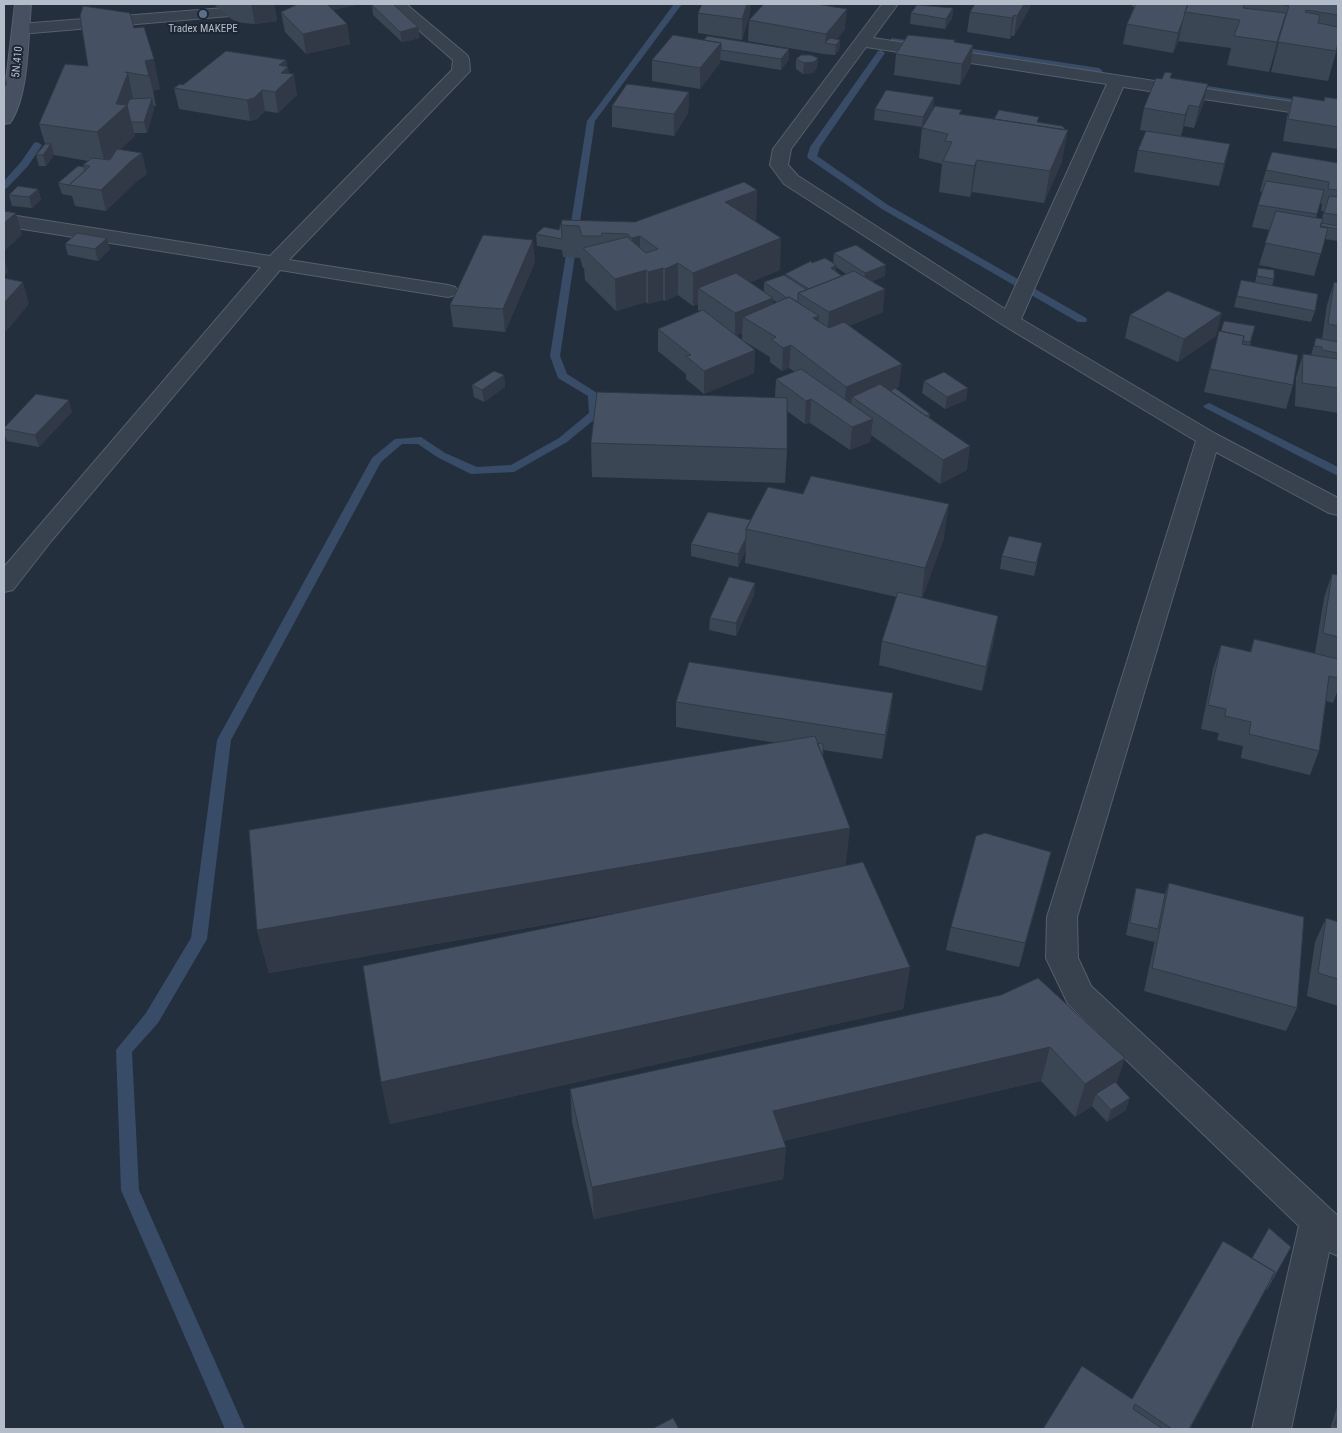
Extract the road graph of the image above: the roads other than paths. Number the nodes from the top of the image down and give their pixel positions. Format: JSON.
{"nodes":[{"id":1,"x":23,"y":4,"type":"edge"},
{"id":2,"x":397,"y":4,"type":"edge"},
{"id":3,"x":890,"y":4,"type":"edge"},
{"id":4,"x":224,"y":13,"type":"dead end"},
{"id":5,"x":20,"y":29,"type":"junction"},
{"id":6,"x":863,"y":42,"type":"junction"},
{"id":7,"x":1117,"y":80,"type":"junction"},
{"id":8,"x":1338,"y":114,"type":"edge"},
{"id":9,"x":4,"y":118,"type":"edge"},
{"id":10,"x":4,"y":220,"type":"edge"},
{"id":11,"x":274,"y":264,"type":"junction"},
{"id":12,"x":448,"y":292,"type":"dead end"},
{"id":13,"x":1010,"y":321,"type":"junction"},
{"id":14,"x":1208,"y":439,"type":"junction"},
{"id":15,"x":1338,"y":508,"type":"edge"},
{"id":16,"x":4,"y":584,"type":"edge"},
{"id":17,"x":1328,"y":1230,"type":"edge"},
{"id":18,"x":1272,"y":1429,"type":"edge"}],
"edges":[{"from":1,"to":5,"type":"street","name":"5N.410"},
{"from":2,"to":11,"type":"street"},
{"from":3,"to":6,"type":"street"},
{"from":4,"to":5,"type":"street"},
{"from":5,"to":9,"type":"street","name":"5N.410"},
{"from":6,"to":7,"type":"street"},
{"from":6,"to":13,"type":"street"},
{"from":7,"to":8,"type":"street"},
{"from":7,"to":13,"type":"street"},
{"from":10,"to":11,"type":"street"},
{"from":11,"to":12,"type":"street"},
{"from":11,"to":16,"type":"street"},
{"from":13,"to":14,"type":"street"},
{"from":14,"to":15,"type":"street"},
{"from":14,"to":17,"type":"street"},
{"from":17,"to":18,"type":"street"}]}
